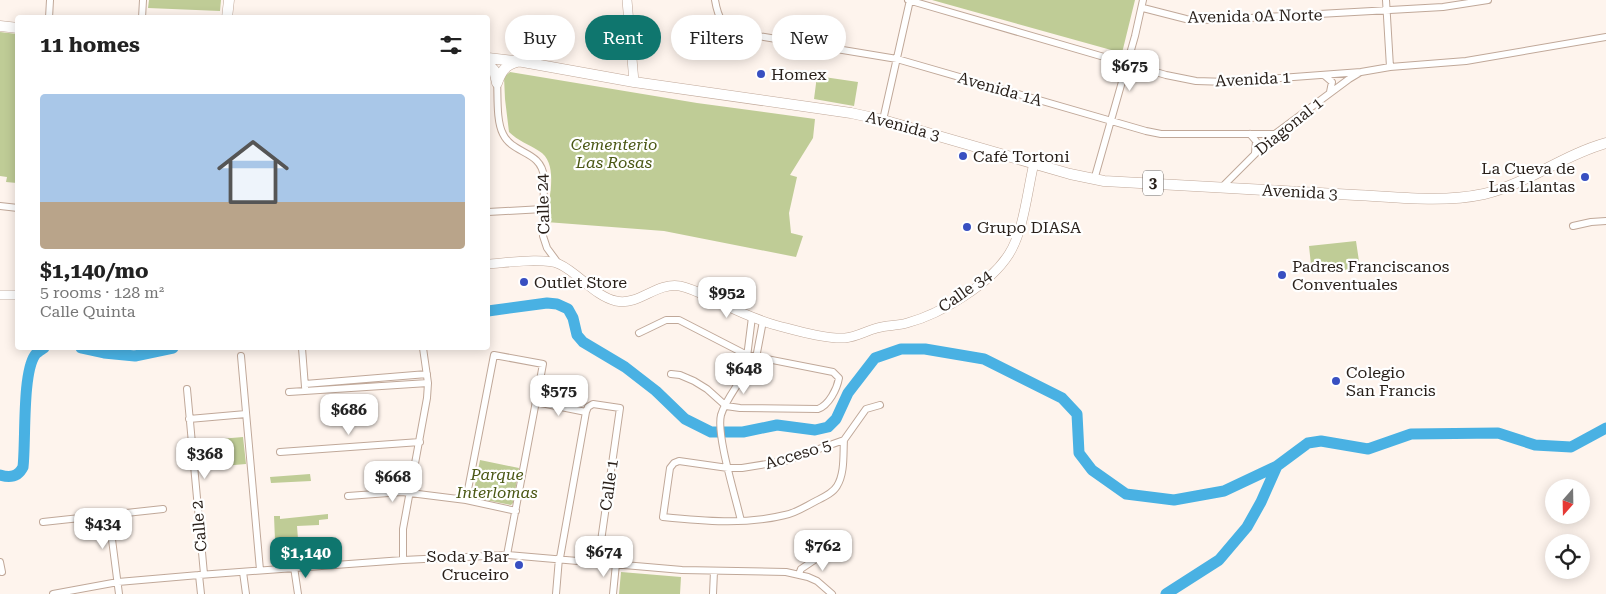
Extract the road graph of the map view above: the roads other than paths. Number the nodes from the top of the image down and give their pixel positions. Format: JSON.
{"nodes":[{"id":1,"x":50,"y":0,"type":"edge"},
{"id":2,"x":143,"y":0,"type":"edge"},
{"id":3,"x":229,"y":0,"type":"edge"},
{"id":4,"x":627,"y":0,"type":"edge"},
{"id":5,"x":715,"y":0,"type":"edge"},
{"id":6,"x":909,"y":0,"type":"edge"},
{"id":7,"x":1143,"y":0,"type":"edge"},
{"id":8,"x":1386,"y":0,"type":"edge"},
{"id":9,"x":1488,"y":0,"type":"edge"},
{"id":10,"x":1143,"y":8,"type":"junction"},
{"id":11,"x":1387,"y":11,"type":"junction"},
{"id":12,"x":49,"y":15,"type":"edge"},
{"id":13,"x":142,"y":15,"type":"edge"},
{"id":14,"x":227,"y":15,"type":"edge"},
{"id":15,"x":0,"y":26,"type":"edge"},
{"id":16,"x":15,"y":28,"type":"edge"},
{"id":17,"x":1606,"y":37,"type":"edge"},
{"id":18,"x":897,"y":59,"type":"junction"},
{"id":19,"x":491,"y":60,"type":"edge"},
{"id":20,"x":523,"y":62,"type":"junction"},
{"id":21,"x":1127,"y":64,"type":"junction"},
{"id":22,"x":1390,"y":67,"type":"junction"},
{"id":23,"x":1361,"y":72,"type":"junction"},
{"id":24,"x":1324,"y":75,"type":"junction"},
{"id":25,"x":634,"y":82,"type":"junction"},
{"id":26,"x":498,"y":84,"type":"junction"},
{"id":27,"x":1330,"y":93,"type":"junction"},
{"id":28,"x":883,"y":120,"type":"junction"},
{"id":29,"x":1110,"y":121,"type":"junction"},
{"id":30,"x":1250,"y":134,"type":"junction"},
{"id":31,"x":1275,"y":134,"type":"junction"},
{"id":32,"x":1606,"y":143,"type":"edge"},
{"id":33,"x":1255,"y":153,"type":"junction"},
{"id":34,"x":1034,"y":164,"type":"junction"},
{"id":35,"x":1094,"y":180,"type":"junction"},
{"id":36,"x":1222,"y":187,"type":"junction"},
{"id":37,"x":0,"y":206,"type":"edge"},
{"id":38,"x":15,"y":208,"type":"edge"},
{"id":39,"x":542,"y":209,"type":"junction"},
{"id":40,"x":490,"y":212,"type":"edge"},
{"id":41,"x":1606,"y":221,"type":"edge"},
{"id":42,"x":1573,"y":226,"type":"dead end"},
{"id":43,"x":547,"y":248,"type":"junction"},
{"id":44,"x":539,"y":261,"type":"junction"},
{"id":45,"x":558,"y":263,"type":"junction"},
{"id":46,"x":490,"y":264,"type":"edge"},
{"id":47,"x":0,"y":295,"type":"edge"},
{"id":48,"x":15,"y":295,"type":"edge"},
{"id":49,"x":752,"y":316,"type":"junction"},
{"id":50,"x":763,"y":320,"type":"junction"},
{"id":51,"x":638,"y":333,"type":"dead end"},
{"id":52,"x":302,"y":350,"type":"edge"},
{"id":53,"x":423,"y":350,"type":"edge"},
{"id":54,"x":241,"y":356,"type":"dead end"},
{"id":55,"x":751,"y":356,"type":"junction"},
{"id":56,"x":426,"y":374,"type":"junction"},
{"id":57,"x":671,"y":374,"type":"dead end"},
{"id":58,"x":428,"y":383,"type":"junction"},
{"id":59,"x":305,"y":388,"type":"junction"},
{"id":60,"x":187,"y":389,"type":"dead end"},
{"id":61,"x":289,"y":392,"type":"dead end"},
{"id":62,"x":536,"y":402,"type":"junction"},
{"id":63,"x":880,"y":405,"type":"dead end"},
{"id":64,"x":726,"y":406,"type":"junction"},
{"id":65,"x":587,"y":409,"type":"junction"},
{"id":66,"x":246,"y":414,"type":"junction"},
{"id":67,"x":189,"y":419,"type":"junction"},
{"id":68,"x":844,"y":440,"type":"junction"},
{"id":69,"x":420,"y":442,"type":"junction"},
{"id":70,"x":280,"y":452,"type":"dead end"},
{"id":71,"x":728,"y":468,"type":"junction"},
{"id":72,"x":410,"y":493,"type":"junction"},
{"id":73,"x":348,"y":496,"type":"dead end"},
{"id":74,"x":466,"y":500,"type":"junction"},
{"id":75,"x":163,"y":509,"type":"dead end"},
{"id":76,"x":516,"y":511,"type":"junction"},
{"id":77,"x":109,"y":516,"type":"junction"},
{"id":78,"x":741,"y":521,"type":"junction"},
{"id":79,"x":43,"y":522,"type":"dead end"},
{"id":80,"x":841,"y":542,"type":"dead end"},
{"id":81,"x":508,"y":555,"type":"junction"},
{"id":82,"x":560,"y":558,"type":"junction"},
{"id":83,"x":404,"y":560,"type":"junction"},
{"id":84,"x":0,"y":562,"type":"edge"},
{"id":85,"x":598,"y":562,"type":"junction"},
{"id":86,"x":616,"y":564,"type":"junction"},
{"id":87,"x":294,"y":567,"type":"junction"},
{"id":88,"x":260,"y":570,"type":"junction"},
{"id":89,"x":714,"y":571,"type":"junction"},
{"id":90,"x":2,"y":572,"type":"dead end"},
{"id":91,"x":243,"y":572,"type":"junction"},
{"id":92,"x":202,"y":574,"type":"junction"},
{"id":93,"x":799,"y":574,"type":"junction"},
{"id":94,"x":118,"y":582,"type":"junction"},
{"id":95,"x":53,"y":594,"type":"edge"},
{"id":96,"x":119,"y":594,"type":"edge"},
{"id":97,"x":201,"y":594,"type":"edge"},
{"id":98,"x":246,"y":594,"type":"edge"},
{"id":99,"x":298,"y":594,"type":"edge"},
{"id":100,"x":556,"y":594,"type":"edge"},
{"id":101,"x":613,"y":594,"type":"edge"},
{"id":102,"x":713,"y":594,"type":"edge"},
{"id":103,"x":832,"y":594,"type":"edge"}],
"edges":[{"from":1,"to":12,"type":"street"},
{"from":2,"to":13,"type":"street"},
{"from":3,"to":14,"type":"main road"},
{"from":4,"to":25,"type":"street"},
{"from":5,"to":18,"type":"street","name":"Avenida 1A"},
{"from":6,"to":18,"type":"street"},
{"from":6,"to":21,"type":"street","name":"Avenida 1"},
{"from":7,"to":10,"type":"street"},
{"from":8,"to":11,"type":"street"},
{"from":9,"to":11,"type":"street","name":"Avenida 0A Norte"},
{"from":10,"to":11,"type":"street","name":"Avenida 0A Norte"},
{"from":10,"to":21,"type":"street"},
{"from":11,"to":22,"type":"street"},
{"from":15,"to":16,"type":"main road"},
{"from":17,"to":22,"type":"street","name":"Avenida 1"},
{"from":18,"to":28,"type":"street"},
{"from":18,"to":29,"type":"street","name":"Avenida 1A"},
{"from":19,"to":20,"type":"main road","name":"Avenida 3","number":"3"},
{"from":19,"to":26,"type":"main road"},
{"from":20,"to":25,"type":"main road","name":"Avenida 3","number":"3"},
{"from":20,"to":26,"type":"main road"},
{"from":21,"to":24,"type":"street","name":"Avenida 1"},
{"from":21,"to":29,"type":"street"},
{"from":22,"to":23,"type":"street","name":"Avenida 1"},
{"from":23,"to":24,"type":"street","name":"Avenida 1"},
{"from":23,"to":27,"type":"street","name":"Diagonal 1"},
{"from":24,"to":27,"type":"street"},
{"from":25,"to":28,"type":"main road","name":"Avenida 3","number":"3"},
{"from":26,"to":39,"type":"street","name":"Calle 24"},
{"from":27,"to":31,"type":"street","name":"Diagonal 1"},
{"from":28,"to":34,"type":"main road","name":"Avenida 3","number":"3"},
{"from":29,"to":30,"type":"street","name":"Avenida 1A"},
{"from":29,"to":35,"type":"street"},
{"from":30,"to":31,"type":"street","name":"Avenida 1A"},
{"from":30,"to":33,"type":"street"},
{"from":31,"to":33,"type":"street","name":"Diagonal 1"},
{"from":32,"to":36,"type":"main road","name":"Avenida 3","number":"3"},
{"from":33,"to":36,"type":"street","name":"Diagonal 1"},
{"from":34,"to":35,"type":"main road","name":"Avenida 3","number":"3"},
{"from":34,"to":50,"type":"street","name":"Calle 34"},
{"from":35,"to":36,"type":"main road","name":"Avenida 3","number":"3"},
{"from":37,"to":38,"type":"street"},
{"from":39,"to":40,"type":"street"},
{"from":39,"to":43,"type":"street","name":"Calle 24"},
{"from":41,"to":42,"type":"street"},
{"from":43,"to":44,"type":"street","name":"Calle 24"},
{"from":43,"to":45,"type":"street","name":"Calle 24"},
{"from":44,"to":45,"type":"street"},
{"from":44,"to":46,"type":"street"},
{"from":45,"to":49,"type":"street","name":"Calle 34"},
{"from":47,"to":48,"type":"street"},
{"from":49,"to":50,"type":"street","name":"Calle 34"},
{"from":49,"to":55,"type":"street"},
{"from":50,"to":55,"type":"street"},
{"from":51,"to":55,"type":"street"},
{"from":52,"to":59,"type":"street"},
{"from":53,"to":56,"type":"street"},
{"from":54,"to":66,"type":"street"},
{"from":55,"to":64,"type":"street"},
{"from":55,"to":64,"type":"street"},
{"from":56,"to":58,"type":"street"},
{"from":56,"to":59,"type":"street"},
{"from":57,"to":64,"type":"street"},
{"from":58,"to":59,"type":"street"},
{"from":58,"to":69,"type":"street"},
{"from":59,"to":61,"type":"street"},
{"from":60,"to":67,"type":"street","name":"Calle 2"},
{"from":62,"to":65,"type":"street"},
{"from":62,"to":74,"type":"street"},
{"from":62,"to":76,"type":"street"},
{"from":63,"to":68,"type":"street","name":"Acceso 5"},
{"from":64,"to":71,"type":"street"},
{"from":65,"to":82,"type":"street"},
{"from":65,"to":85,"type":"street","name":"Calle 1"},
{"from":66,"to":67,"type":"street"},
{"from":66,"to":88,"type":"street"},
{"from":67,"to":92,"type":"street","name":"Calle 2"},
{"from":68,"to":71,"type":"street","name":"Acceso 5"},
{"from":68,"to":78,"type":"street"},
{"from":69,"to":70,"type":"street"},
{"from":69,"to":72,"type":"street"},
{"from":71,"to":78,"type":"street"},
{"from":71,"to":78,"type":"street","name":"Acceso 5"},
{"from":72,"to":73,"type":"street"},
{"from":72,"to":74,"type":"street"},
{"from":72,"to":83,"type":"street"},
{"from":74,"to":76,"type":"street"},
{"from":75,"to":77,"type":"street"},
{"from":76,"to":81,"type":"street"},
{"from":77,"to":79,"type":"street"},
{"from":77,"to":94,"type":"street"},
{"from":80,"to":93,"type":"street"},
{"from":81,"to":82,"type":"street"},
{"from":81,"to":83,"type":"street"},
{"from":82,"to":85,"type":"street"},
{"from":82,"to":100,"type":"street"},
{"from":83,"to":87,"type":"street"},
{"from":84,"to":90,"type":"street"},
{"from":85,"to":86,"type":"street"},
{"from":86,"to":89,"type":"street"},
{"from":86,"to":101,"type":"street"},
{"from":87,"to":88,"type":"street"},
{"from":87,"to":99,"type":"street"},
{"from":88,"to":91,"type":"street"},
{"from":89,"to":93,"type":"street"},
{"from":89,"to":102,"type":"street"},
{"from":91,"to":92,"type":"street"},
{"from":91,"to":98,"type":"street"},
{"from":92,"to":94,"type":"street"},
{"from":92,"to":97,"type":"street"},
{"from":93,"to":103,"type":"street"},
{"from":94,"to":95,"type":"street"},
{"from":94,"to":96,"type":"street"}]}
